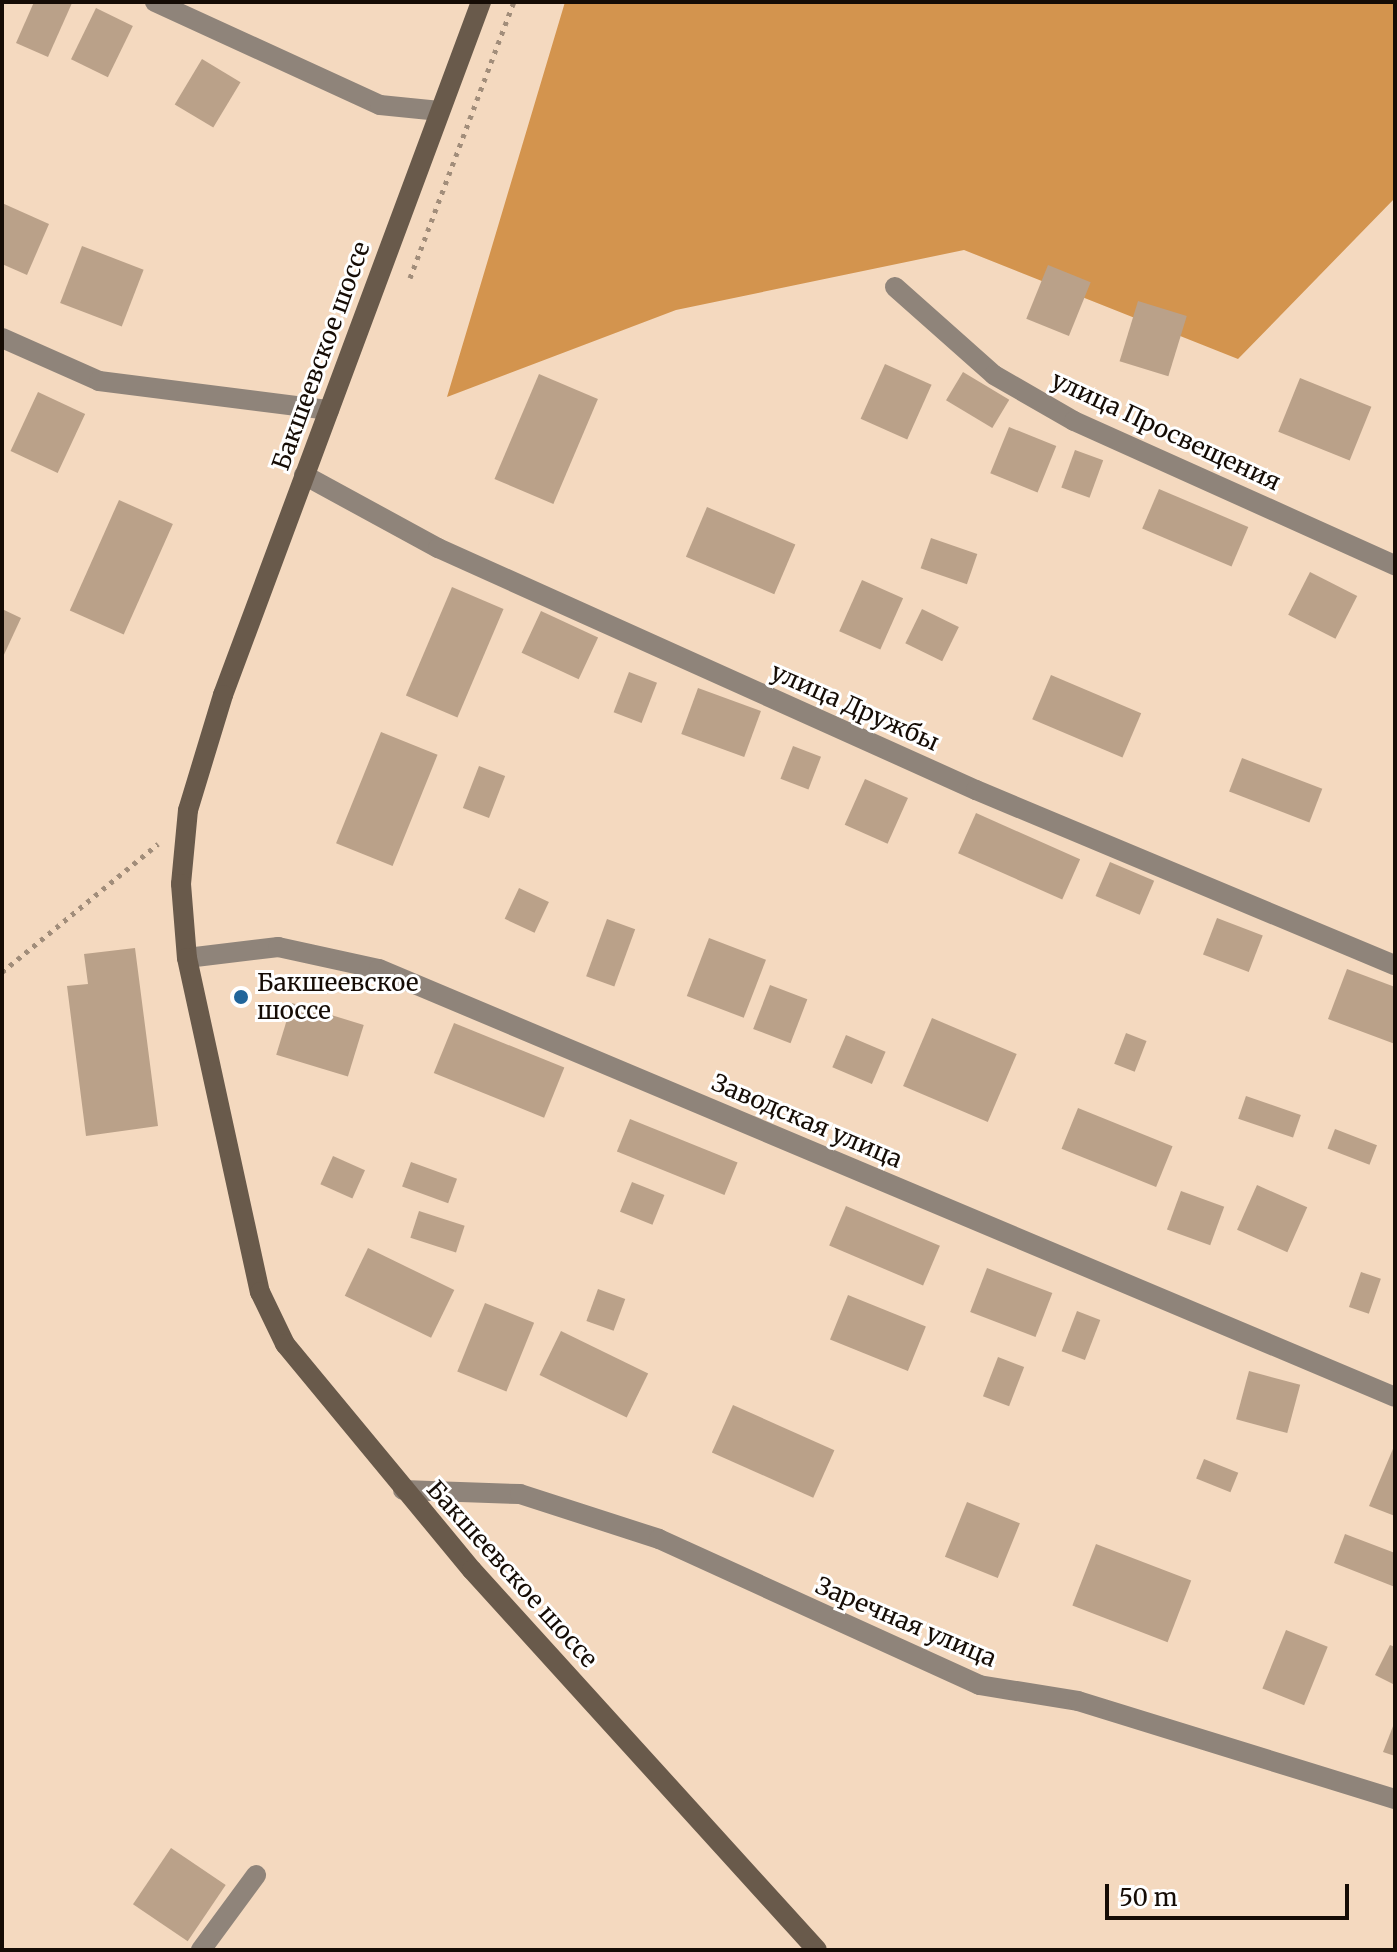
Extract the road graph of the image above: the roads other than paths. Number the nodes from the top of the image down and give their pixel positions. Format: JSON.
{"nodes":[{"id":1,"x":155,"y":2,"type":"edge"},
{"id":2,"x":481,"y":2,"type":"edge"},
{"id":3,"x":440,"y":111,"type":"junction"},
{"id":4,"x":895,"y":287,"type":"dead end"},
{"id":5,"x":2,"y":338,"type":"edge"},
{"id":6,"x":329,"y":410,"type":"junction"},
{"id":7,"x":304,"y":475,"type":"junction"},
{"id":8,"x":1395,"y":565,"type":"edge"},
{"id":9,"x":187,"y":958,"type":"junction"},
{"id":10,"x":1395,"y":965,"type":"edge"},
{"id":11,"x":1395,"y":1397,"type":"edge"},
{"id":12,"x":403,"y":1490,"type":"junction"},
{"id":13,"x":1395,"y":1799,"type":"edge"},
{"id":14,"x":256,"y":1875,"type":"dead end"},
{"id":15,"x":201,"y":1950,"type":"edge"},
{"id":16,"x":817,"y":1950,"type":"edge"}],
"edges":[{"from":1,"to":3,"type":"street"},
{"from":2,"to":3,"type":"street","name":"Бакшеевское шоссе"},
{"from":3,"to":6,"type":"street","name":"Бакшеевское шоссе"},
{"from":4,"to":8,"type":"street","name":"улица Просвещения"},
{"from":5,"to":6,"type":"street"},
{"from":6,"to":7,"type":"street","name":"Бакшеевское шоссе"},
{"from":7,"to":9,"type":"street","name":"Бакшеевское шоссе"},
{"from":7,"to":10,"type":"street","name":"улица Дружбы"},
{"from":9,"to":11,"type":"street","name":"Заводская улица"},
{"from":9,"to":12,"type":"street","name":"Бакшеевское шоссе"},
{"from":12,"to":13,"type":"street","name":"Заречная улица"},
{"from":12,"to":16,"type":"street","name":"Бакшеевское шоссе"},
{"from":14,"to":15,"type":"street"}]}
